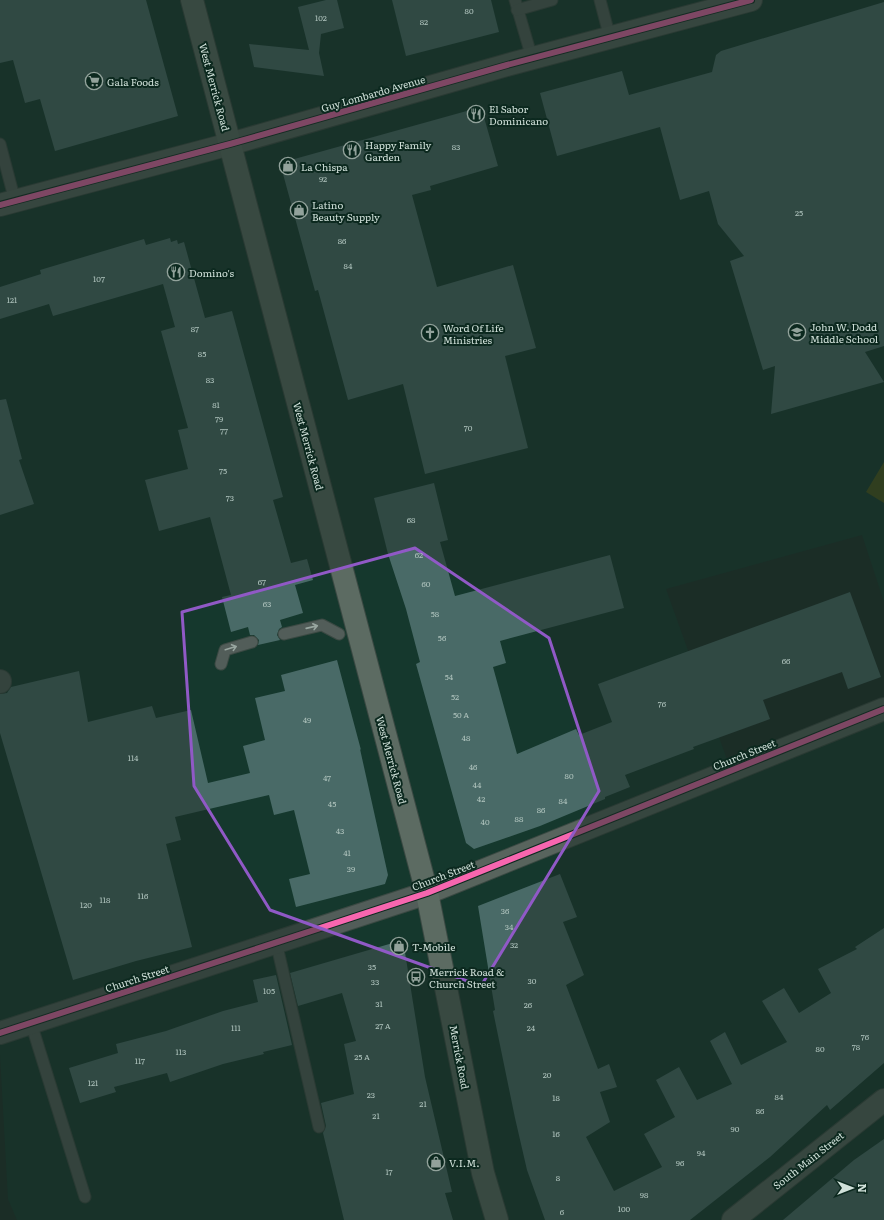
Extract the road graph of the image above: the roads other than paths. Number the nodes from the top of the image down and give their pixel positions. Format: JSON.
{"nodes":[{"id":1,"x":192,"y":0,"type":"edge"},
{"id":2,"x":552,"y":0,"type":"edge"},
{"id":3,"x":600,"y":0,"type":"edge"},
{"id":4,"x":751,"y":0,"type":"edge"},
{"id":5,"x":516,"y":5,"type":"edge"},
{"id":6,"x":610,"y":38,"type":"junction"},
{"id":7,"x":532,"y":58,"type":"junction"},
{"id":8,"x":0,"y":144,"type":"edge"},
{"id":9,"x":230,"y":144,"type":"junction"},
{"id":10,"x":8,"y":203,"type":"edge"},
{"id":11,"x":284,"y":634,"type":"dead end"},
{"id":12,"x":339,"y":634,"type":"dead end"},
{"id":13,"x":252,"y":642,"type":"dead end"},
{"id":14,"x":221,"y":664,"type":"dead end"},
{"id":15,"x":884,"y":709,"type":"edge"},
{"id":16,"x":427,"y":893,"type":"junction"},
{"id":17,"x":276,"y":942,"type":"junction"},
{"id":18,"x":31,"y":1023,"type":"junction"},
{"id":19,"x":0,"y":1033,"type":"edge"},
{"id":20,"x":884,"y":1100,"type":"edge"},
{"id":21,"x":319,"y":1127,"type":"dead end"},
{"id":22,"x":85,"y":1196,"type":"dead end"},
{"id":23,"x":497,"y":1220,"type":"edge"},
{"id":24,"x":733,"y":1220,"type":"edge"}],
"edges":[{"from":1,"to":9,"type":"main road","name":"West Merrick Road"},
{"from":2,"to":5,"type":"lane"},
{"from":3,"to":6,"type":"lane"},
{"from":4,"to":6,"type":"street","name":"Guy Lombardo Avenue"},
{"from":5,"to":7,"type":"lane"},
{"from":6,"to":7,"type":"street","name":"Guy Lombardo Avenue"},
{"from":7,"to":9,"type":"street","name":"Guy Lombardo Avenue"},
{"from":8,"to":10,"type":"lane"},
{"from":9,"to":10,"type":"street","name":"Guy Lombardo Avenue"},
{"from":9,"to":16,"type":"main road","name":"West Merrick Road"},
{"from":11,"to":12,"type":"lane","one_way":true},
{"from":14,"to":13,"type":"lane","one_way":true},
{"from":15,"to":16,"type":"street","name":"Church Street"},
{"from":16,"to":17,"type":"street","name":"Church Street"},
{"from":16,"to":23,"type":"main road","name":"Merrick Road"},
{"from":17,"to":18,"type":"street","name":"Church Street"},
{"from":17,"to":21,"type":"lane"},
{"from":18,"to":19,"type":"street","name":"Church Street"},
{"from":18,"to":22,"type":"lane"},
{"from":20,"to":24,"type":"street","name":"South Main Street"}]}
